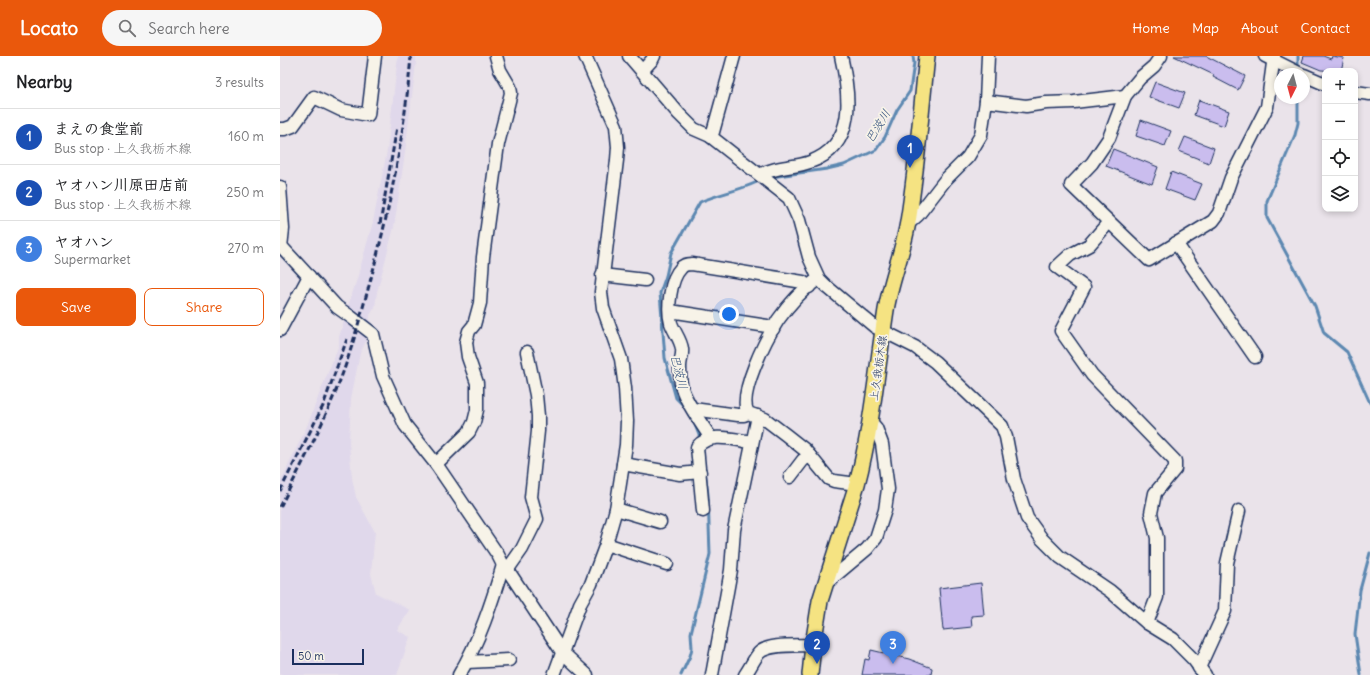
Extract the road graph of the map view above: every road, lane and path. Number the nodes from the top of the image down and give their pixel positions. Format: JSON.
{"nodes":[{"id":1,"x":376,"y":56,"type":"edge"},
{"id":2,"x":496,"y":56,"type":"edge"},
{"id":3,"x":585,"y":56,"type":"edge"},
{"id":4,"x":629,"y":56,"type":"edge"},
{"id":5,"x":654,"y":56,"type":"edge"},
{"id":6,"x":734,"y":56,"type":"edge"},
{"id":7,"x":841,"y":56,"type":"edge"},
{"id":8,"x":927,"y":56,"type":"edge"},
{"id":9,"x":988,"y":56,"type":"edge"},
{"id":10,"x":1161,"y":56,"type":"edge"},
{"id":11,"x":1271,"y":58,"type":"edge"},
{"id":12,"x":1290,"y":68,"type":"edge"},
{"id":13,"x":642,"y":71,"type":"junction"},
{"id":14,"x":1310,"y":78,"type":"edge"},
{"id":15,"x":1322,"y":83,"type":"edge"},
{"id":16,"x":1358,"y":92,"type":"edge"},
{"id":17,"x":1370,"y":94,"type":"edge"},
{"id":18,"x":1125,"y":96,"type":"junction"},
{"id":19,"x":986,"y":101,"type":"junction"},
{"id":20,"x":280,"y":129,"type":"edge"},
{"id":21,"x":710,"y":136,"type":"junction"},
{"id":22,"x":760,"y":175,"type":"junction"},
{"id":23,"x":280,"y":187,"type":"edge"},
{"id":24,"x":1109,"y":222,"type":"junction"},
{"id":25,"x":908,"y":224,"type":"junction"},
{"id":26,"x":1176,"y":243,"type":"junction"},
{"id":27,"x":281,"y":246,"type":"edge"},
{"id":28,"x":602,"y":275,"type":"junction"},
{"id":29,"x":309,"y":276,"type":"junction"},
{"id":30,"x":819,"y":279,"type":"junction"},
{"id":31,"x":645,"y":280,"type":"dead end"},
{"id":32,"x":808,"y":287,"type":"junction"},
{"id":33,"x":670,"y":311,"type":"junction"},
{"id":34,"x":773,"y":329,"type":"junction"},
{"id":35,"x":280,"y":330,"type":"edge"},
{"id":36,"x":883,"y":331,"type":"junction"},
{"id":37,"x":527,"y":352,"type":"dead end"},
{"id":38,"x":1255,"y":357,"type":"dead end"},
{"id":39,"x":693,"y":409,"type":"junction"},
{"id":40,"x":753,"y":415,"type":"junction"},
{"id":41,"x":870,"y":421,"type":"junction"},
{"id":42,"x":706,"y":440,"type":"junction"},
{"id":43,"x":752,"y":442,"type":"junction"},
{"id":44,"x":810,"y":456,"type":"junction"},
{"id":45,"x":436,"y":464,"type":"junction"},
{"id":46,"x":623,"y":464,"type":"junction"},
{"id":47,"x":700,"y":472,"type":"junction"},
{"id":48,"x":790,"y":477,"type":"dead end"},
{"id":49,"x":857,"y":484,"type":"junction"},
{"id":50,"x":616,"y":509,"type":"junction"},
{"id":51,"x":703,"y":511,"type":"dead end"},
{"id":52,"x":1239,"y":511,"type":"dead end"},
{"id":53,"x":660,"y":522,"type":"dead end"},
{"id":54,"x":606,"y":544,"type":"junction"},
{"id":55,"x":667,"y":564,"type":"dead end"},
{"id":56,"x":505,"y":567,"type":"junction"},
{"id":57,"x":824,"y":585,"type":"junction"},
{"id":58,"x":1147,"y":623,"type":"junction"},
{"id":59,"x":813,"y":645,"type":"junction"},
{"id":60,"x":562,"y":652,"type":"junction"},
{"id":61,"x":509,"y":660,"type":"dead end"},
{"id":62,"x":467,"y":662,"type":"junction"},
{"id":63,"x":1202,"y":671,"type":"edge"},
{"id":64,"x":459,"y":675,"type":"edge"},
{"id":65,"x":554,"y":675,"type":"edge"},
{"id":66,"x":587,"y":675,"type":"edge"},
{"id":67,"x":712,"y":675,"type":"edge"},
{"id":68,"x":745,"y":675,"type":"edge"},
{"id":69,"x":810,"y":675,"type":"edge"}],
"edges":[{"from":1,"to":20,"type":"street"},
{"from":2,"to":45,"type":"street"},
{"from":3,"to":28,"type":"street"},
{"from":4,"to":13,"type":"street"},
{"from":5,"to":13,"type":"street"},
{"from":6,"to":21,"type":"street"},
{"from":7,"to":22,"type":"street"},
{"from":8,"to":25,"type":"main road","name":"上久我栃木線"},
{"from":9,"to":19,"type":"street"},
{"from":10,"to":18,"type":"street"},
{"from":11,"to":12,"type":"street"},
{"from":11,"to":26,"type":"street"},
{"from":13,"to":21,"type":"street"},
{"from":14,"to":15,"type":"street"},
{"from":16,"to":17,"type":"street"},
{"from":18,"to":19,"type":"street"},
{"from":18,"to":24,"type":"street"},
{"from":19,"to":25,"type":"street"},
{"from":21,"to":22,"type":"street"},
{"from":22,"to":30,"type":"street"},
{"from":23,"to":27,"type":"street"},
{"from":24,"to":26,"type":"street"},
{"from":24,"to":58,"type":"street"},
{"from":25,"to":36,"type":"main road","name":"上久我栃木線"},
{"from":26,"to":38,"type":"street"},
{"from":27,"to":29,"type":"street"},
{"from":28,"to":31,"type":"street"},
{"from":28,"to":46,"type":"street"},
{"from":29,"to":35,"type":"street"},
{"from":29,"to":45,"type":"street"},
{"from":30,"to":32,"type":"street"},
{"from":30,"to":36,"type":"street"},
{"from":32,"to":33,"type":"street"},
{"from":32,"to":34,"type":"street"},
{"from":33,"to":34,"type":"street"},
{"from":33,"to":39,"type":"street"},
{"from":34,"to":40,"type":"street"},
{"from":36,"to":41,"type":"main road","name":"上久我栃木線"},
{"from":36,"to":58,"type":"street"},
{"from":37,"to":56,"type":"street"},
{"from":39,"to":40,"type":"street"},
{"from":39,"to":42,"type":"street"},
{"from":40,"to":43,"type":"street"},
{"from":40,"to":44,"type":"street"},
{"from":41,"to":49,"type":"main road","name":"上久我栃木線"},
{"from":41,"to":57,"type":"street"},
{"from":42,"to":43,"type":"street"},
{"from":42,"to":47,"type":"street"},
{"from":43,"to":67,"type":"street"},
{"from":44,"to":48,"type":"street"},
{"from":44,"to":49,"type":"street"},
{"from":45,"to":56,"type":"street"},
{"from":46,"to":47,"type":"street"},
{"from":46,"to":50,"type":"street"},
{"from":47,"to":51,"type":"street"},
{"from":49,"to":57,"type":"main road","name":"上久我栃木線"},
{"from":50,"to":53,"type":"street"},
{"from":50,"to":54,"type":"street"},
{"from":52,"to":63,"type":"street"},
{"from":54,"to":55,"type":"street"},
{"from":54,"to":60,"type":"street"},
{"from":56,"to":60,"type":"street"},
{"from":56,"to":62,"type":"street"},
{"from":57,"to":59,"type":"main road","name":"上久我栃木線"},
{"from":58,"to":63,"type":"street"},
{"from":59,"to":68,"type":"street"},
{"from":59,"to":69,"type":"main road","name":"上久我栃木線"},
{"from":60,"to":65,"type":"street"},
{"from":60,"to":66,"type":"street"},
{"from":61,"to":62,"type":"street"},
{"from":62,"to":64,"type":"street"}]}
